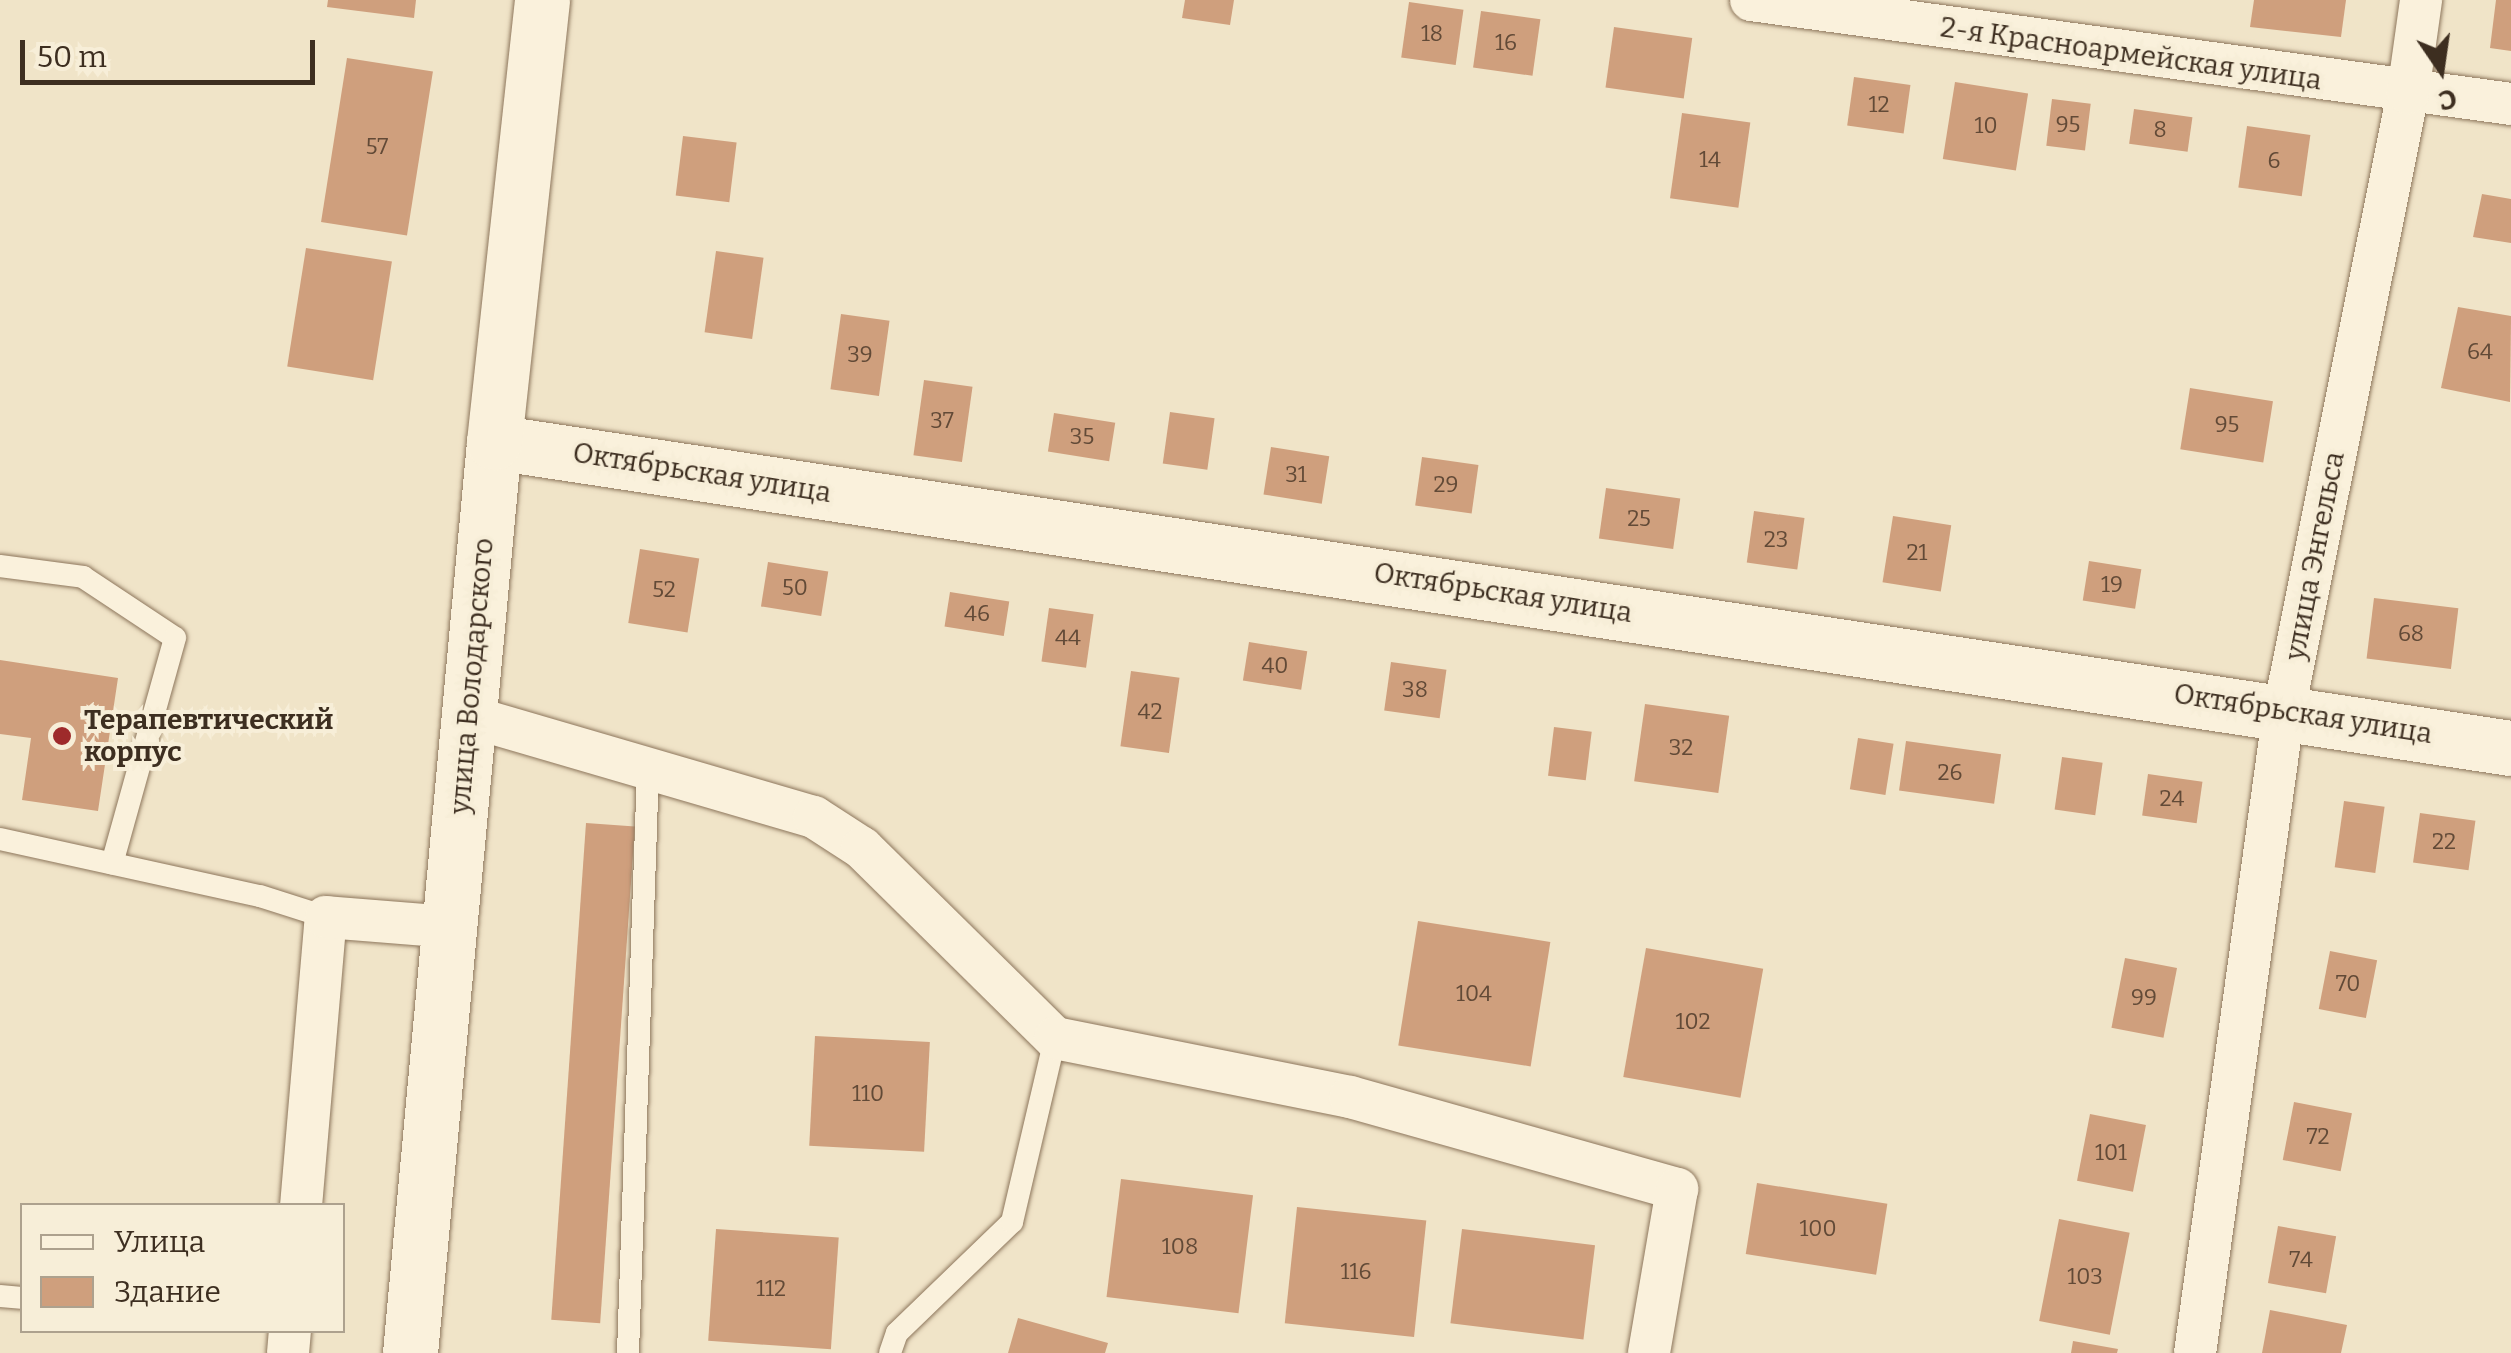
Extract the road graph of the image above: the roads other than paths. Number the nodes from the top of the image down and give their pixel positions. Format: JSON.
{"nodes":[{"id":1,"x":542,"y":0,"type":"edge"},
{"id":2,"x":1751,"y":0,"type":"edge"},
{"id":3,"x":2420,"y":0,"type":"edge"},
{"id":4,"x":1843,"y":7,"type":"edge"},
{"id":5,"x":2408,"y":93,"type":"junction"},
{"id":6,"x":2511,"y":104,"type":"edge"},
{"id":7,"x":494,"y":442,"type":"junction"},
{"id":8,"x":0,"y":566,"type":"edge"},
{"id":9,"x":2284,"y":710,"type":"junction"},
{"id":10,"x":468,"y":716,"type":"junction"},
{"id":11,"x":2511,"y":748,"type":"edge"},
{"id":12,"x":648,"y":768,"type":"junction"},
{"id":13,"x":0,"y":839,"type":"edge"},
{"id":14,"x":112,"y":863,"type":"junction"},
{"id":15,"x":326,"y":917,"type":"junction"},
{"id":16,"x":450,"y":927,"type":"junction"},
{"id":17,"x":1055,"y":1038,"type":"junction"},
{"id":18,"x":301,"y":1203,"type":"edge"},
{"id":19,"x":410,"y":1353,"type":"edge"},
{"id":20,"x":628,"y":1353,"type":"edge"},
{"id":21,"x":890,"y":1353,"type":"edge"},
{"id":22,"x":1649,"y":1353,"type":"edge"},
{"id":23,"x":2195,"y":1353,"type":"edge"}],
"edges":[{"from":1,"to":7,"type":"street","name":"улица Володарского"},
{"from":2,"to":4,"type":"street","name":"2-я Красноармейская улица"},
{"from":3,"to":5,"type":"street","name":"улица Энгельса"},
{"from":4,"to":5,"type":"street","name":"2-я Красноармейская улица"},
{"from":5,"to":6,"type":"street","name":"2-я Красноармейская улица"},
{"from":5,"to":9,"type":"street","name":"улица Энгельса"},
{"from":7,"to":9,"type":"street","name":"Октябрьская улица"},
{"from":7,"to":10,"type":"street","name":"улица Володарского"},
{"from":8,"to":14,"type":"lane"},
{"from":9,"to":11,"type":"street","name":"Октябрьская улица"},
{"from":9,"to":23,"type":"street","name":"улица Энгельса"},
{"from":10,"to":12,"type":"street"},
{"from":10,"to":16,"type":"street","name":"улица Володарского"},
{"from":12,"to":17,"type":"street"},
{"from":12,"to":20,"type":"lane"},
{"from":13,"to":14,"type":"lane"},
{"from":14,"to":15,"type":"lane"},
{"from":15,"to":16,"type":"street"},
{"from":15,"to":18,"type":"street"},
{"from":16,"to":19,"type":"street","name":"улица Володарского"},
{"from":17,"to":21,"type":"lane"},
{"from":17,"to":22,"type":"street"}]}
